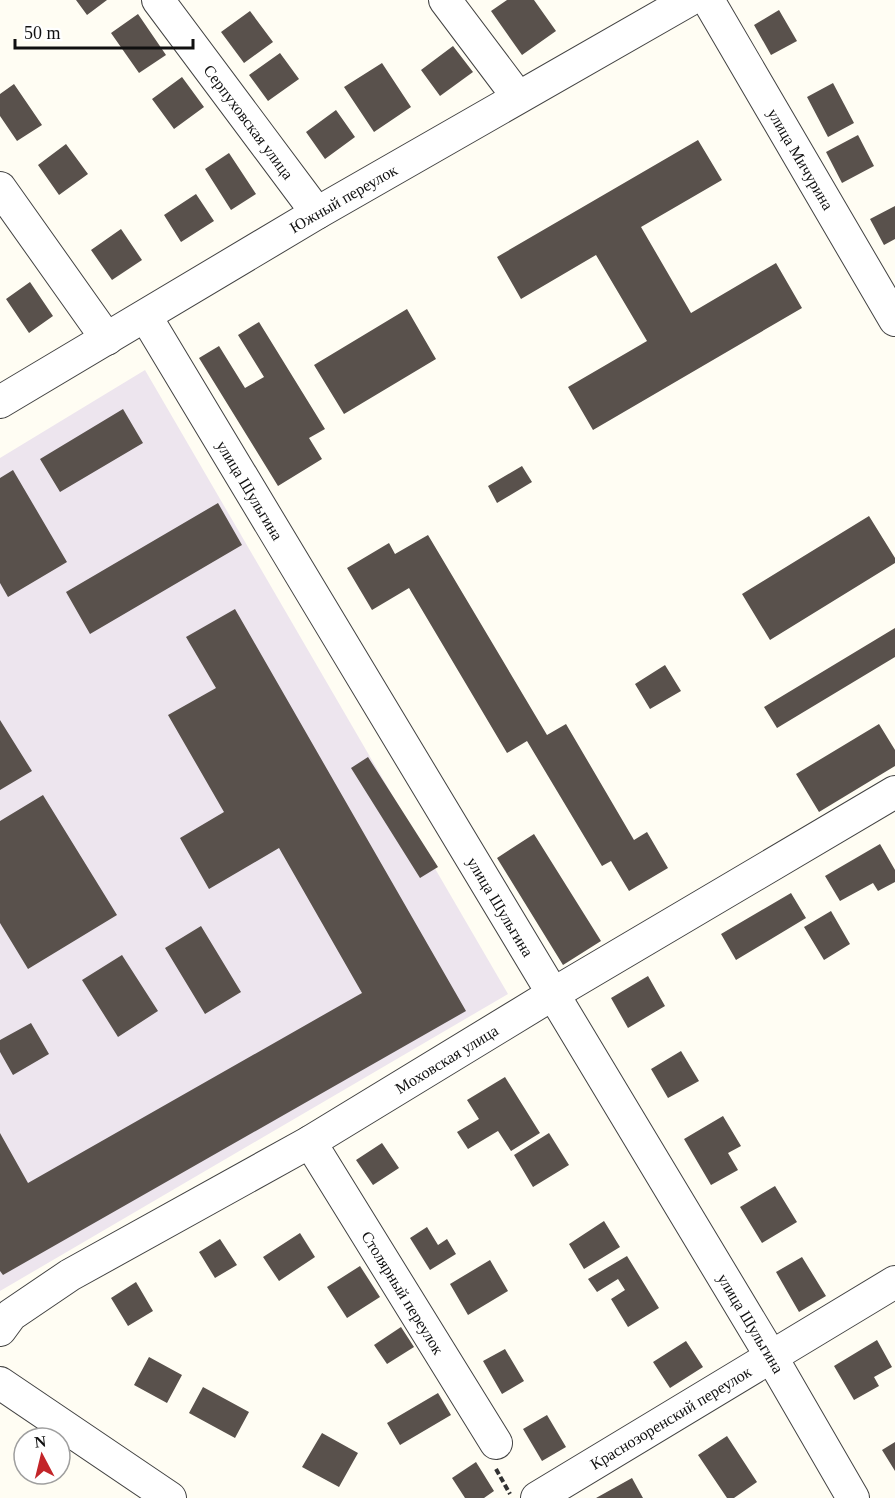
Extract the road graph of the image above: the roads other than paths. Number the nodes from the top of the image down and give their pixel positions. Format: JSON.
{"nodes":[{"id":1,"x":158,"y":0,"type":"edge"},
{"id":2,"x":445,"y":0,"type":"edge"},
{"id":3,"x":689,"y":0,"type":"edge"},
{"id":4,"x":708,"y":0,"type":"edge"},
{"id":5,"x":518,"y":97,"type":"junction"},
{"id":6,"x":0,"y":188,"type":"edge"},
{"id":7,"x":317,"y":213,"type":"junction"},
{"id":8,"x":146,"y":317,"type":"junction"},
{"id":9,"x":895,"y":320,"type":"edge"},
{"id":10,"x":107,"y":339,"type":"junction"},
{"id":11,"x":0,"y":402,"type":"edge"},
{"id":12,"x":895,"y":792,"type":"edge"},
{"id":13,"x":553,"y":994,"type":"junction"},
{"id":14,"x":310,"y":1142,"type":"junction"},
{"id":15,"x":895,"y":1282,"type":"edge"},
{"id":16,"x":0,"y":1330,"type":"edge"},
{"id":17,"x":772,"y":1358,"type":"junction"},
{"id":18,"x":0,"y":1383,"type":"edge"},
{"id":19,"x":496,"y":1443,"type":"dead end"},
{"id":20,"x":170,"y":1498,"type":"edge"},
{"id":21,"x":537,"y":1498,"type":"edge"},
{"id":22,"x":853,"y":1498,"type":"edge"}],
"edges":[{"from":1,"to":7,"type":"street","name":"Серпуховская улица"},
{"from":2,"to":5,"type":"street"},
{"from":3,"to":5,"type":"street","name":"Южный переулок"},
{"from":4,"to":9,"type":"street","name":"улица Мичурина"},
{"from":5,"to":7,"type":"street","name":"Южный переулок"},
{"from":6,"to":10,"type":"street"},
{"from":7,"to":8,"type":"street","name":"Южный переулок"},
{"from":8,"to":10,"type":"street","name":"Южный переулок"},
{"from":8,"to":13,"type":"street","name":"улица Шульгина"},
{"from":10,"to":11,"type":"street","name":"Южный переулок"},
{"from":12,"to":13,"type":"street","name":"Моховская улица"},
{"from":13,"to":14,"type":"street","name":"Моховская улица"},
{"from":13,"to":17,"type":"street","name":"улица Шульгина"},
{"from":14,"to":16,"type":"street","name":"Моховская улица"},
{"from":14,"to":19,"type":"street","name":"Столярный переулок"},
{"from":15,"to":17,"type":"street","name":"Краснозоренский переулок"},
{"from":17,"to":21,"type":"street","name":"Краснозоренский переулок"},
{"from":17,"to":22,"type":"street","name":"улица Шульгина"},
{"from":18,"to":20,"type":"street"}]}
